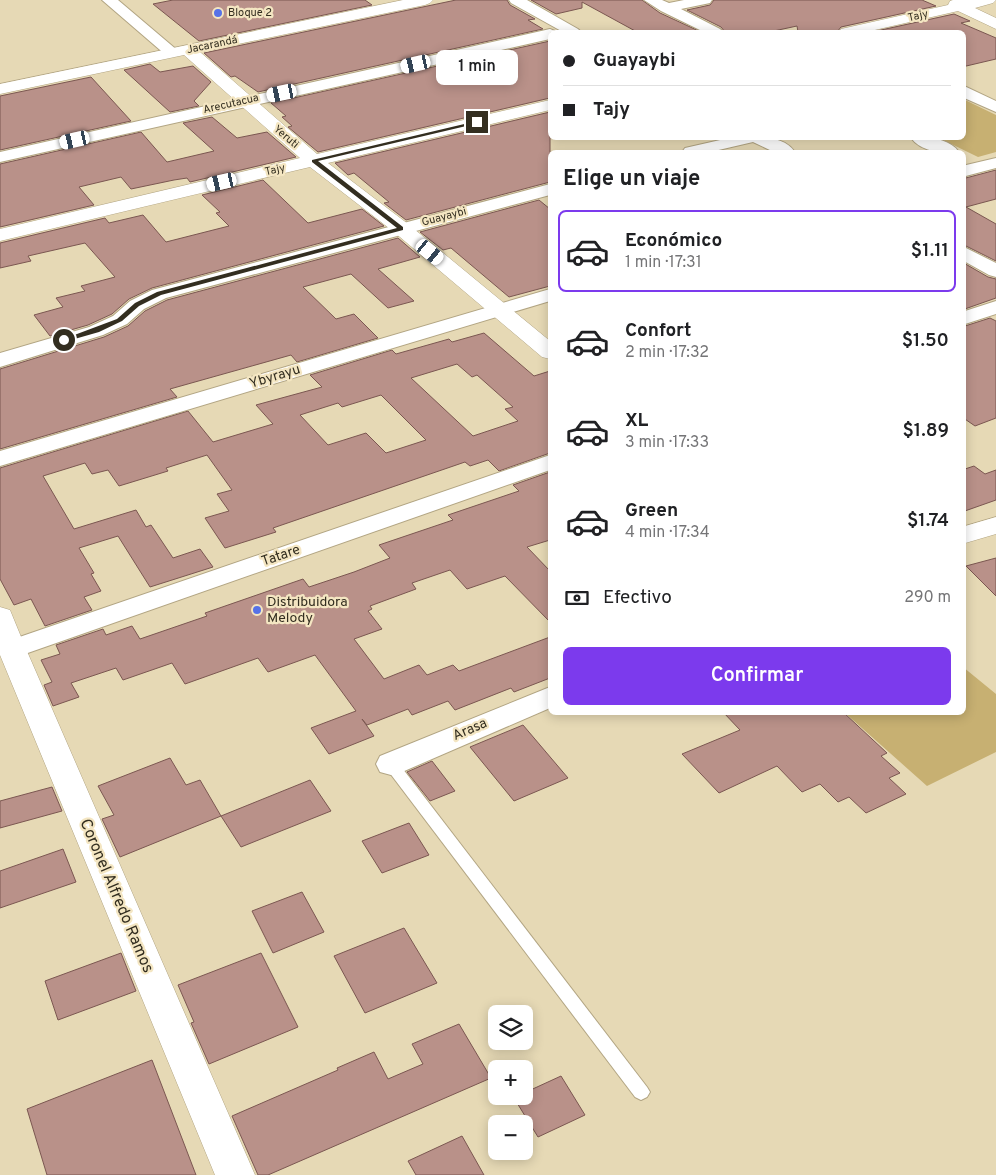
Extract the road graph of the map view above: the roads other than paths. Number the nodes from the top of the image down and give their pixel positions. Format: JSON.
{"nodes":[{"id":1,"x":109,"y":0,"type":"edge"},
{"id":2,"x":516,"y":0,"type":"edge"},
{"id":3,"x":651,"y":0,"type":"edge"},
{"id":4,"x":705,"y":0,"type":"edge"},
{"id":5,"x":945,"y":0,"type":"edge"},
{"id":6,"x":988,"y":0,"type":"edge"},
{"id":7,"x":418,"y":1,"type":"edge"},
{"id":8,"x":960,"y":7,"type":"junction"},
{"id":9,"x":666,"y":8,"type":"junction"},
{"id":10,"x":996,"y":24,"type":"edge"},
{"id":11,"x":564,"y":30,"type":"edge"},
{"id":12,"x":711,"y":30,"type":"edge"},
{"id":13,"x":857,"y":30,"type":"edge"},
{"id":14,"x":548,"y":34,"type":"edge"},
{"id":15,"x":180,"y":52,"type":"junction"},
{"id":16,"x":0,"y":88,"type":"edge"},
{"id":17,"x":966,"y":92,"type":"edge"},
{"id":18,"x":244,"y":101,"type":"junction"},
{"id":19,"x":548,"y":105,"type":"edge"},
{"id":20,"x":996,"y":107,"type":"edge"},
{"id":21,"x":740,"y":140,"type":"edge"},
{"id":22,"x":763,"y":140,"type":"edge"},
{"id":23,"x":924,"y":140,"type":"edge"},
{"id":24,"x":699,"y":150,"type":"edge"},
{"id":25,"x":782,"y":150,"type":"edge"},
{"id":26,"x":946,"y":150,"type":"edge"},
{"id":27,"x":0,"y":157,"type":"edge"},
{"id":28,"x":314,"y":161,"type":"junction"},
{"id":29,"x":966,"y":161,"type":"edge"},
{"id":30,"x":979,"y":168,"type":"edge"},
{"id":31,"x":548,"y":190,"type":"edge"},
{"id":32,"x":401,"y":228,"type":"junction"},
{"id":33,"x":0,"y":235,"type":"edge"},
{"id":34,"x":966,"y":254,"type":"edge"},
{"id":35,"x":996,"y":271,"type":"edge"},
{"id":36,"x":548,"y":296,"type":"edge"},
{"id":37,"x":996,"y":307,"type":"edge"},
{"id":38,"x":501,"y":310,"type":"junction"},
{"id":39,"x":966,"y":318,"type":"edge"},
{"id":40,"x":548,"y":350,"type":"edge"},
{"id":41,"x":0,"y":360,"type":"edge"},
{"id":42,"x":0,"y":459,"type":"edge"},
{"id":43,"x":548,"y":463,"type":"edge"},
{"id":44,"x":996,"y":524,"type":"edge"},
{"id":45,"x":966,"y":535,"type":"edge"},
{"id":46,"x":0,"y":617,"type":"edge"},
{"id":47,"x":12,"y":649,"type":"junction"},
{"id":48,"x":548,"y":698,"type":"edge"},
{"id":49,"x":391,"y":764,"type":"joint"},
{"id":50,"x":641,"y":1092,"type":"dead end"},
{"id":51,"x":235,"y":1175,"type":"edge"}],
"edges":[{"from":1,"to":15,"type":"street","name":"Yeruti"},
{"from":2,"to":11,"type":"street"},
{"from":3,"to":9,"type":"street"},
{"from":4,"to":9,"type":"street"},
{"from":5,"to":8,"type":"street"},
{"from":6,"to":8,"type":"street","name":"Tajy"},
{"from":7,"to":15,"type":"street","name":"Jacarandá"},
{"from":8,"to":10,"type":"street"},
{"from":8,"to":13,"type":"street","name":"Tajy"},
{"from":9,"to":12,"type":"street"},
{"from":14,"to":18,"type":"street","name":"Arecutacua"},
{"from":15,"to":16,"type":"street","name":"Jacarandá"},
{"from":15,"to":18,"type":"street","name":"Yeruti"},
{"from":17,"to":20,"type":"street"},
{"from":18,"to":27,"type":"street","name":"Arecutacua"},
{"from":18,"to":28,"type":"street","name":"Yeruti"},
{"from":19,"to":28,"type":"street","name":"Tajy"},
{"from":21,"to":24,"type":"street"},
{"from":22,"to":25,"type":"street"},
{"from":23,"to":26,"type":"street"},
{"from":28,"to":32,"type":"street","name":"Yeruti"},
{"from":28,"to":33,"type":"street","name":"Tajy"},
{"from":29,"to":30,"type":"street"},
{"from":31,"to":32,"type":"street","name":"Guayaybi"},
{"from":32,"to":38,"type":"street","name":"Yeruti"},
{"from":32,"to":41,"type":"street","name":"Guayaybi"},
{"from":34,"to":35,"type":"street"},
{"from":36,"to":38,"type":"street","name":"Ybyrayu"},
{"from":37,"to":39,"type":"street"},
{"from":38,"to":40,"type":"street","name":"Yeruti"},
{"from":38,"to":42,"type":"street","name":"Ybyrayu"},
{"from":43,"to":47,"type":"street","name":"Tatare"},
{"from":44,"to":45,"type":"street"},
{"from":46,"to":47,"type":"street","name":"Coronel Alfredo Ramos"},
{"from":47,"to":51,"type":"street","name":"Coronel Alfredo Ramos"},
{"from":48,"to":49,"type":"street","name":"Arasa"},
{"from":49,"to":50,"type":"lane"}]}
